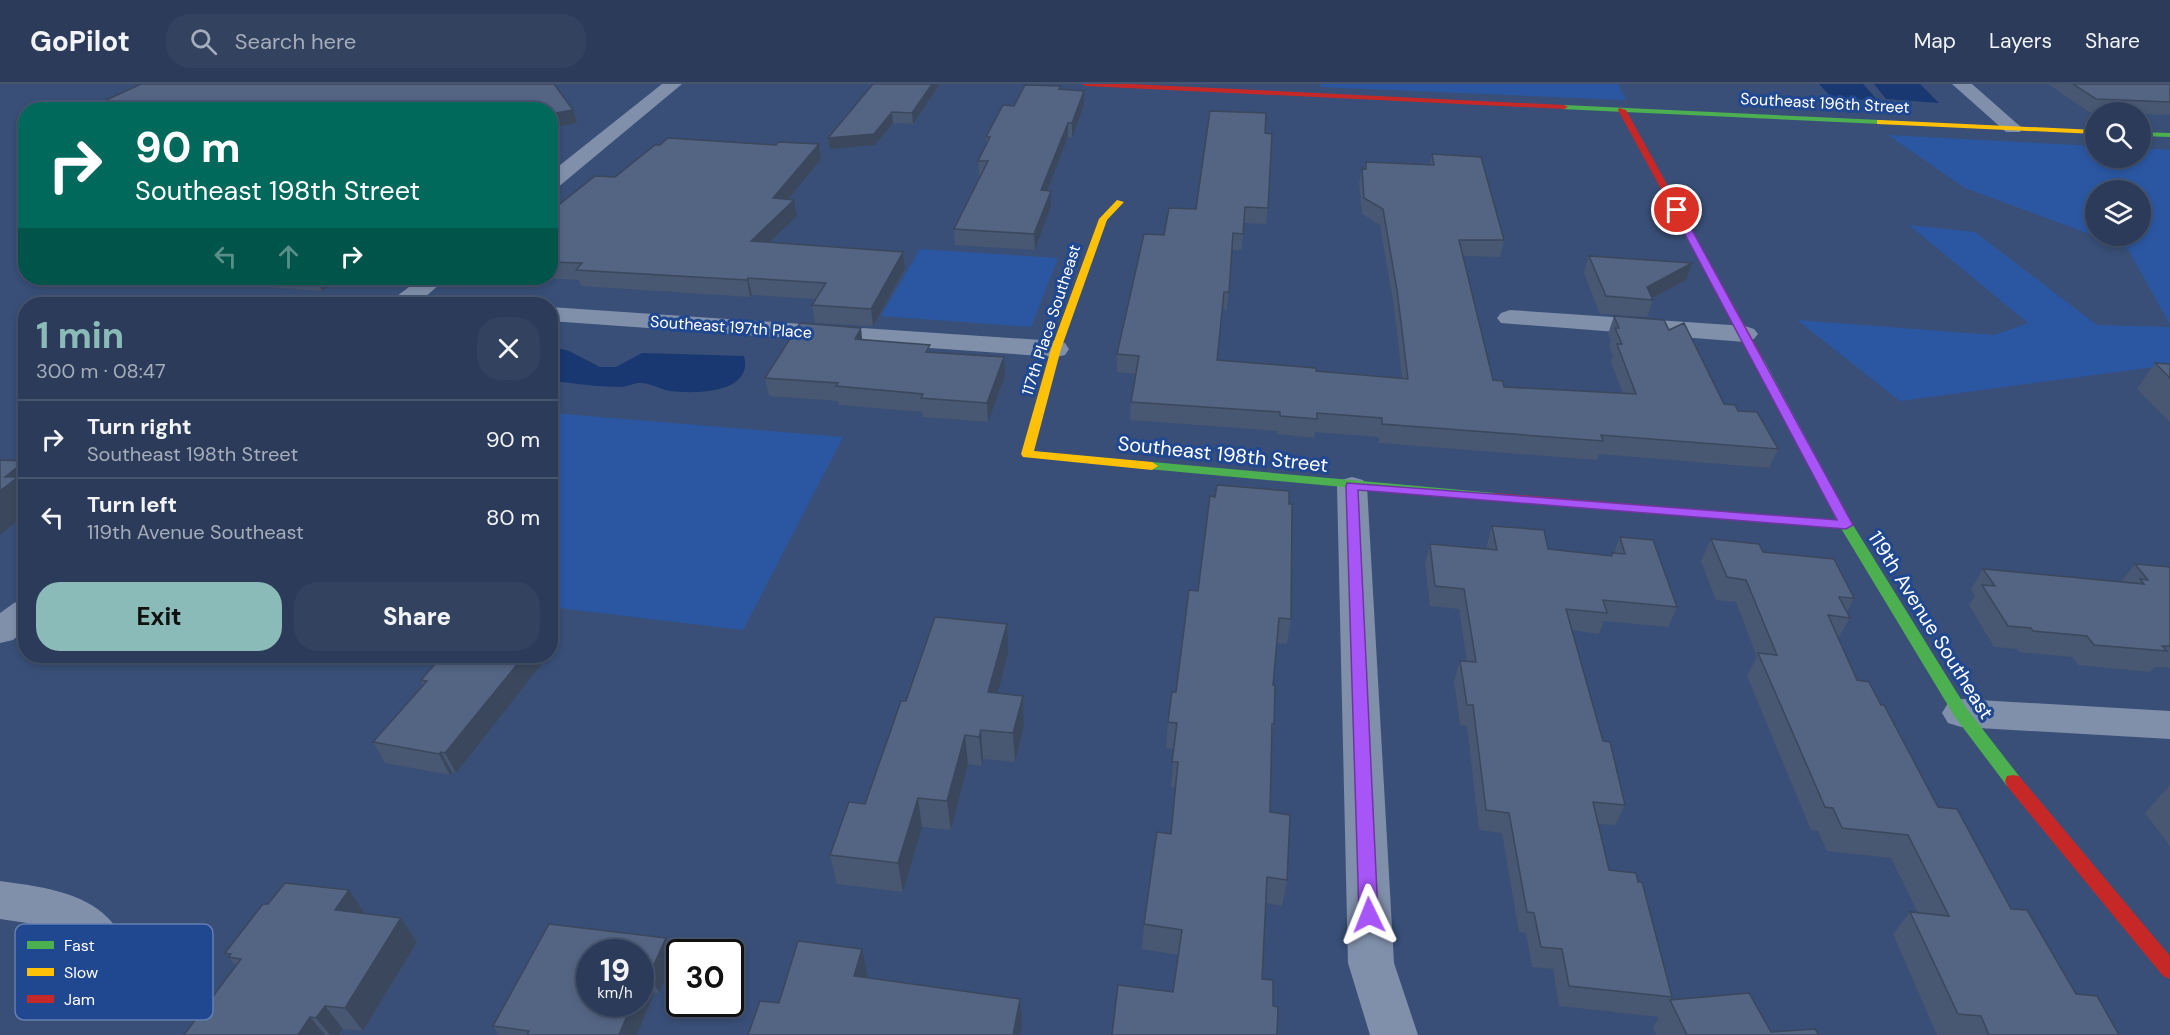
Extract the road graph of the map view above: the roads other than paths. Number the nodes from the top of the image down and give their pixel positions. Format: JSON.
{"nodes":[{"id":1,"x":673,"y":84,"type":"edge"},
{"id":2,"x":1086,"y":84,"type":"edge"},
{"id":3,"x":1961,"y":84,"type":"edge"},
{"id":4,"x":1622,"y":110,"type":"junction"},
{"id":5,"x":2013,"y":128,"type":"junction"},
{"id":6,"x":2085,"y":131,"type":"edge"},
{"id":7,"x":2151,"y":134,"type":"edge"},
{"id":8,"x":2170,"y":135,"type":"edge"},
{"id":9,"x":558,"y":177,"type":"edge"},
{"id":10,"x":1120,"y":202,"type":"dead end"},
{"id":11,"x":426,"y":285,"type":"edge"},
{"id":12,"x":411,"y":297,"type":"edge"},
{"id":13,"x":558,"y":316,"type":"edge"},
{"id":14,"x":1510,"y":318,"type":"dead end"},
{"id":15,"x":1745,"y":334,"type":"junction"},
{"id":16,"x":1056,"y":349,"type":"junction"},
{"id":17,"x":1027,"y":454,"type":"joint"},
{"id":18,"x":1352,"y":486,"type":"junction"},
{"id":19,"x":1846,"y":525,"type":"junction"},
{"id":20,"x":18,"y":616,"type":"edge"},
{"id":21,"x":0,"y":631,"type":"edge"},
{"id":22,"x":1960,"y":713,"type":"junction"},
{"id":23,"x":2170,"y":724,"type":"edge"},
{"id":24,"x":0,"y":900,"type":"edge"},
{"id":25,"x":81,"y":924,"type":"edge"},
{"id":26,"x":2170,"y":970,"type":"edge"},
{"id":27,"x":1394,"y":1035,"type":"edge"}],
"edges":[{"from":1,"to":9,"type":"street"},
{"from":2,"to":4,"type":"street","name":"Southeast 196th Street"},
{"from":3,"to":5,"type":"street"},
{"from":4,"to":5,"type":"street","name":"Southeast 196th Street"},
{"from":4,"to":15,"type":"street","name":"119th Avenue Southeast"},
{"from":5,"to":6,"type":"street","name":"Southeast 196th Street"},
{"from":7,"to":8,"type":"street"},
{"from":10,"to":16,"type":"street","name":"117th Place Southeast"},
{"from":11,"to":12,"type":"street"},
{"from":13,"to":16,"type":"street","name":"Southeast 197th Place"},
{"from":14,"to":15,"type":"street"},
{"from":15,"to":19,"type":"street","name":"119th Avenue Southeast"},
{"from":16,"to":17,"type":"street","name":"117th Place Southeast"},
{"from":17,"to":18,"type":"street","name":"Southeast 198th Street"},
{"from":18,"to":19,"type":"street","name":"Southeast 198th Street"},
{"from":18,"to":27,"type":"street"},
{"from":19,"to":22,"type":"street","name":"119th Avenue Southeast"},
{"from":20,"to":21,"type":"street"},
{"from":22,"to":23,"type":"street"},
{"from":22,"to":26,"type":"street","name":"119th Avenue Southeast"},
{"from":24,"to":25,"type":"street"}]}
